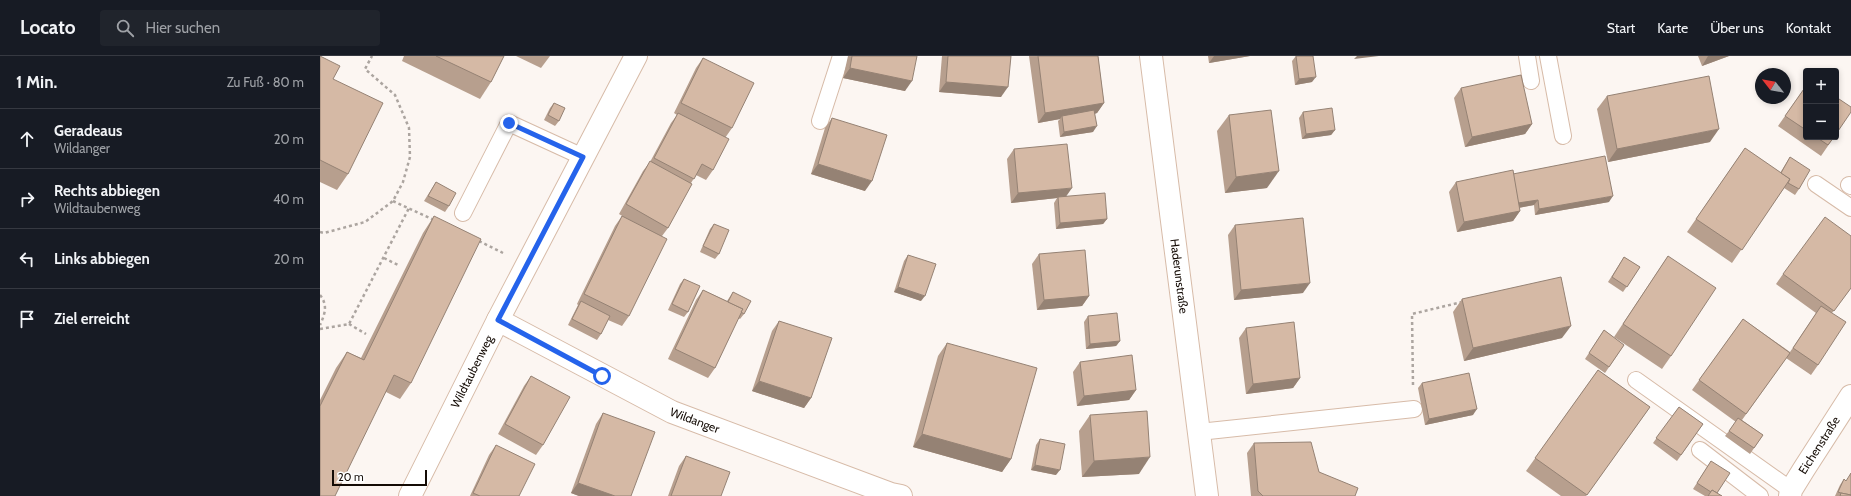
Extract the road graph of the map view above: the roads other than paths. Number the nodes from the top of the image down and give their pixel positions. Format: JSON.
{"nodes":[{"id":1,"x":636,"y":56,"type":"edge"},
{"id":2,"x":841,"y":56,"type":"edge"},
{"id":3,"x":1152,"y":56,"type":"edge"},
{"id":4,"x":1527,"y":56,"type":"edge"},
{"id":5,"x":1548,"y":56,"type":"edge"},
{"id":6,"x":1532,"y":81,"type":"dead end"},
{"id":7,"x":820,"y":121,"type":"dead end"},
{"id":8,"x":1563,"y":136,"type":"dead end"},
{"id":9,"x":583,"y":157,"type":"junction"},
{"id":10,"x":1816,"y":184,"type":"dead end"},
{"id":11,"x":1851,"y":208,"type":"edge"},
{"id":12,"x":463,"y":213,"type":"dead end"},
{"id":13,"x":498,"y":320,"type":"junction"},
{"id":14,"x":1636,"y":380,"type":"dead end"},
{"id":15,"x":1851,"y":396,"type":"edge"},
{"id":16,"x":1414,"y":409,"type":"road end"},
{"id":17,"x":1199,"y":432,"type":"junction"},
{"id":18,"x":1700,"y":450,"type":"dead end"},
{"id":19,"x":1790,"y":493,"type":"edge"},
{"id":20,"x":410,"y":496,"type":"edge"},
{"id":21,"x":901,"y":496,"type":"edge"},
{"id":22,"x":1207,"y":496,"type":"edge"},
{"id":23,"x":1760,"y":496,"type":"edge"}],
"edges":[{"from":1,"to":9,"type":"street","name":"Wildtaubenweg"},
{"from":2,"to":7,"type":"lane"},
{"from":3,"to":17,"type":"street","name":"Haderunstraße"},
{"from":4,"to":6,"type":"lane"},
{"from":5,"to":8,"type":"lane"},
{"from":9,"to":12,"type":"lane"},
{"from":9,"to":13,"type":"street","name":"Wildtaubenweg"},
{"from":10,"to":11,"type":"lane"},
{"from":13,"to":20,"type":"street","name":"Wildtaubenweg"},
{"from":13,"to":21,"type":"street","name":"Wildanger"},
{"from":14,"to":19,"type":"lane"},
{"from":15,"to":19,"type":"street","name":"Eichenstraße"},
{"from":16,"to":17,"type":"lane"},
{"from":17,"to":22,"type":"street","name":"Haderunstraße"},
{"from":18,"to":23,"type":"lane"}]}
